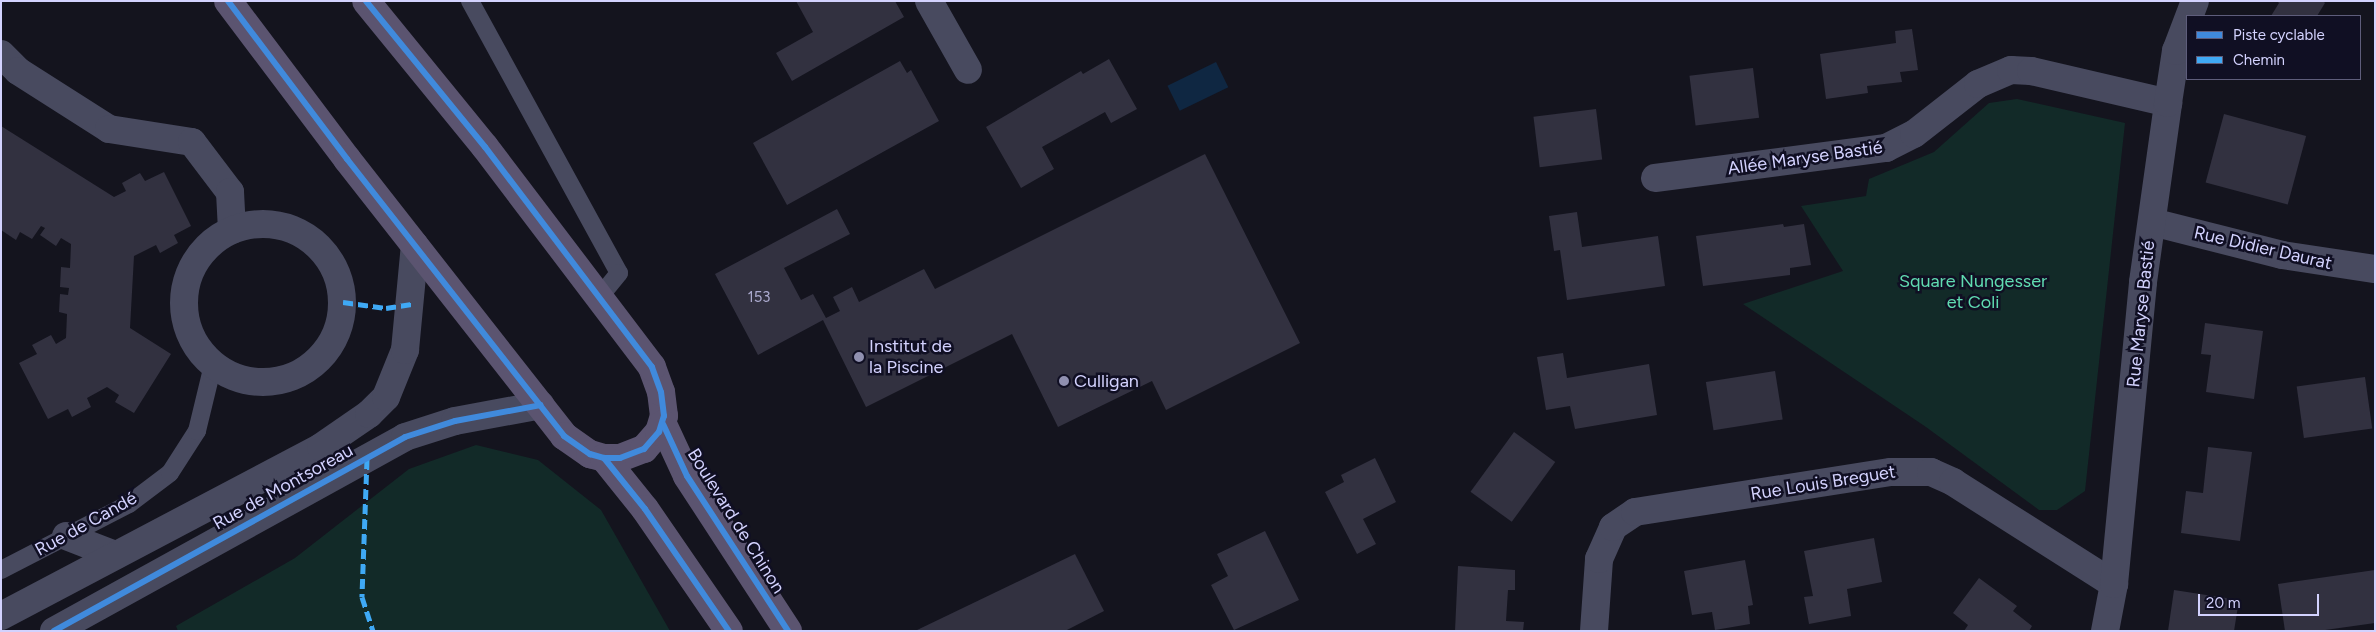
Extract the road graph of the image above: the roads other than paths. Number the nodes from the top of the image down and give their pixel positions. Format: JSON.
{"nodes":[{"id":1,"x":228,"y":1,"type":"edge"},
{"id":2,"x":366,"y":1,"type":"edge"},
{"id":3,"x":470,"y":1,"type":"edge"},
{"id":4,"x":929,"y":1,"type":"edge"},
{"id":5,"x":2194,"y":1,"type":"edge"},
{"id":6,"x":2189,"y":15,"type":"edge"},
{"id":7,"x":2186,"y":23,"type":"edge"},
{"id":8,"x":1,"y":54,"type":"edge"},
{"id":9,"x":968,"y":70,"type":"dead end"},
{"id":10,"x":2168,"y":103,"type":"junction"},
{"id":11,"x":1655,"y":178,"type":"dead end"},
{"id":12,"x":2152,"y":222,"type":"junction"},
{"id":13,"x":232,"y":230,"type":"junction"},
{"id":14,"x":415,"y":245,"type":"junction"},
{"id":15,"x":2375,"y":269,"type":"edge"},
{"id":16,"x":599,"y":298,"type":"junction"},
{"id":17,"x":213,"y":365,"type":"junction"},
{"id":18,"x":541,"y":406,"type":"junction"},
{"id":19,"x":663,"y":424,"type":"junction"},
{"id":20,"x":604,"y":458,"type":"junction"},
{"id":21,"x":66,"y":536,"type":"junction"},
{"id":22,"x":115,"y":555,"type":"junction"},
{"id":23,"x":1,"y":570,"type":"edge"},
{"id":24,"x":2114,"y":584,"type":"junction"},
{"id":25,"x":1,"y":616,"type":"edge"},
{"id":26,"x":54,"y":631,"type":"edge"},
{"id":27,"x":728,"y":631,"type":"edge"},
{"id":28,"x":788,"y":631,"type":"edge"},
{"id":29,"x":1594,"y":631,"type":"edge"},
{"id":30,"x":2105,"y":631,"type":"edge"}],
"edges":[{"from":1,"to":14,"type":"main road"},
{"from":2,"to":16,"type":"main road"},
{"from":3,"to":16,"type":"lane"},
{"from":4,"to":9,"type":"street"},
{"from":5,"to":6,"type":"street","name":"Rue Maryse Bastié"},
{"from":7,"to":10,"type":"street","name":"Rue Maryse Bastié"},
{"from":8,"to":13,"type":"street"},
{"from":10,"to":11,"type":"street","name":"Allée Maryse Bastié"},
{"from":10,"to":12,"type":"street","name":"Rue Maryse Bastié"},
{"from":12,"to":15,"type":"street","name":"Rue Didier Daurat"},
{"from":12,"to":24,"type":"street","name":"Rue Maryse Bastié"},
{"from":13,"to":17,"type":"street"},
{"from":13,"to":17,"type":"street"},
{"from":14,"to":18,"type":"main road"},
{"from":14,"to":22,"type":"street","name":"Rue de Montsoreau"},
{"from":16,"to":19,"type":"main road"},
{"from":17,"to":21,"type":"lane","name":"Rue de Candé"},
{"from":18,"to":20,"type":"main road"},
{"from":18,"to":26,"type":"street","name":"Rue de Montsoreau"},
{"from":19,"to":20,"type":"main road"},
{"from":19,"to":28,"type":"main road","name":"Boulevard de Chinon"},
{"from":20,"to":27,"type":"main road"},
{"from":21,"to":22,"type":"street"},
{"from":21,"to":23,"type":"lane","name":"Rue de Candé"},
{"from":22,"to":25,"type":"street","name":"Rue de Montsoreau"},
{"from":24,"to":29,"type":"street","name":"Rue Louis Breguet"},
{"from":24,"to":30,"type":"street","name":"Rue Maryse Bastié"}]}
